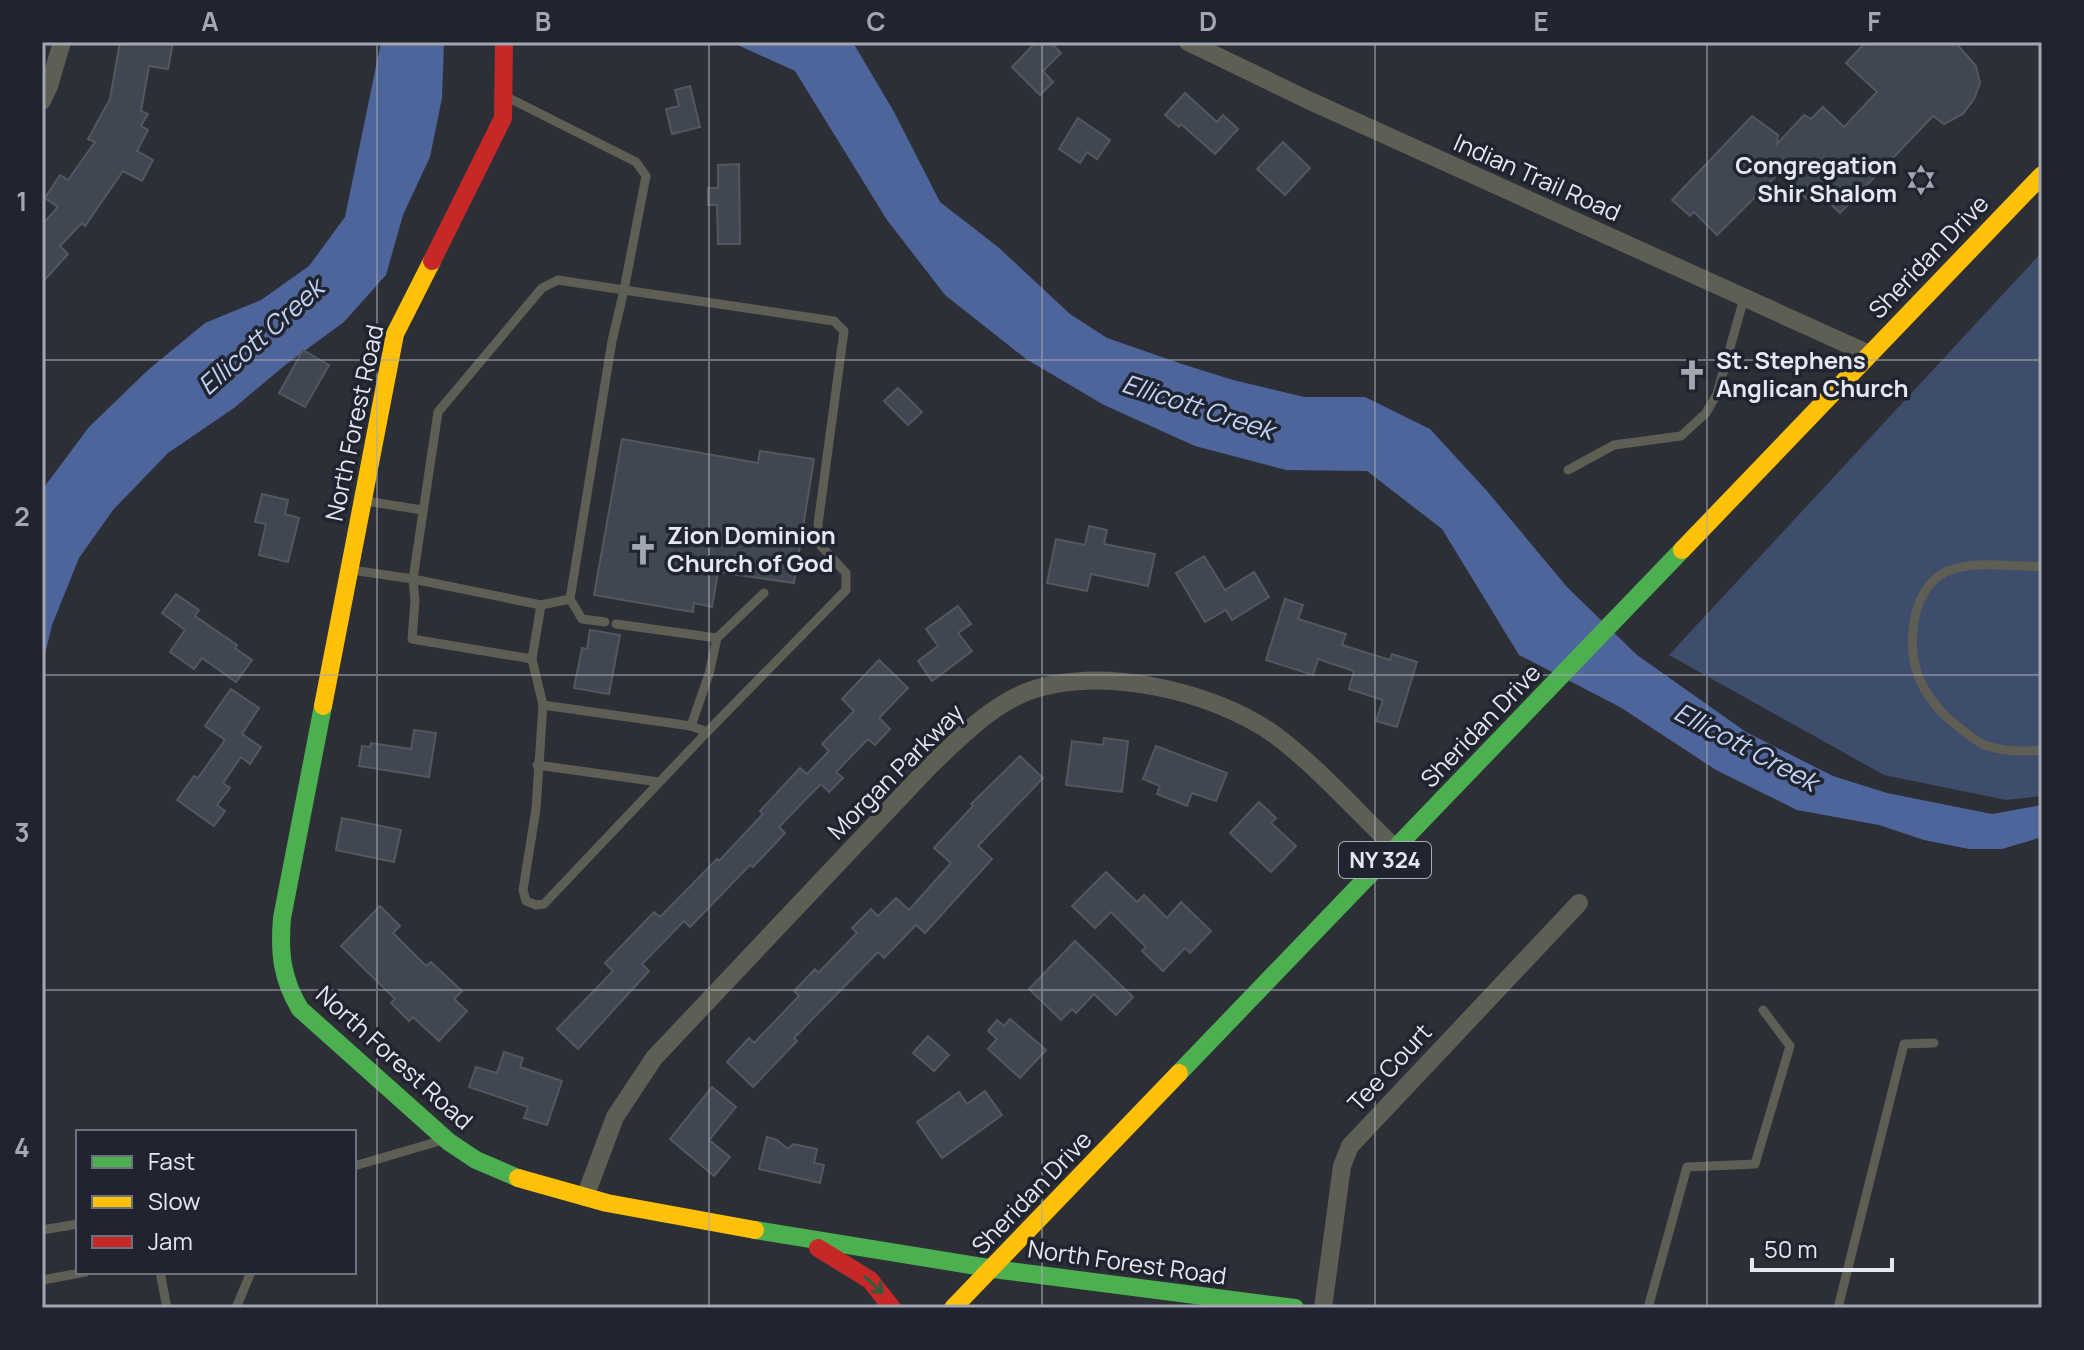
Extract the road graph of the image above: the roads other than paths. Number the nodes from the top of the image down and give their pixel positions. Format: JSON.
{"nodes":[{"id":1,"x":62,"y":42,"type":"edge"},
{"id":2,"x":504,"y":42,"type":"edge"},
{"id":3,"x":1188,"y":42,"type":"edge"},
{"id":4,"x":504,"y":95,"type":"junction"},
{"id":5,"x":42,"y":101,"type":"edge"},
{"id":6,"x":2042,"y":175,"type":"edge"},
{"id":7,"x":624,"y":290,"type":"junction"},
{"id":8,"x":1744,"y":298,"type":"junction"},
{"id":9,"x":1869,"y":354,"type":"junction"},
{"id":10,"x":1568,"y":470,"type":"dead end"},
{"id":11,"x":362,"y":500,"type":"junction"},
{"id":12,"x":422,"y":510,"type":"junction"},
{"id":13,"x":2042,"y":566,"type":"edge"},
{"id":14,"x":349,"y":569,"type":"junction"},
{"id":15,"x":413,"y":579,"type":"junction"},
{"id":16,"x":764,"y":593,"type":"dead end"},
{"id":17,"x":570,"y":599,"type":"junction"},
{"id":18,"x":541,"y":605,"type":"junction"},
{"id":19,"x":717,"y":638,"type":"junction"},
{"id":20,"x":532,"y":659,"type":"junction"},
{"id":21,"x":543,"y":705,"type":"junction"},
{"id":22,"x":691,"y":726,"type":"junction"},
{"id":23,"x":707,"y":732,"type":"junction"},
{"id":24,"x":2042,"y":750,"type":"edge"},
{"id":25,"x":537,"y":765,"type":"junction"},
{"id":26,"x":659,"y":782,"type":"junction"},
{"id":27,"x":1396,"y":849,"type":"junction"},
{"id":28,"x":1579,"y":903,"type":"dead end"},
{"id":29,"x":1763,"y":1010,"type":"dead end"},
{"id":30,"x":1934,"y":1043,"type":"dead end"},
{"id":31,"x":445,"y":1139,"type":"junction"},
{"id":32,"x":356,"y":1165,"type":"edge"},
{"id":33,"x":585,"y":1197,"type":"junction"},
{"id":34,"x":76,"y":1224,"type":"edge"},
{"id":35,"x":42,"y":1230,"type":"edge"},
{"id":36,"x":802,"y":1239,"type":"junction"},
{"id":37,"x":992,"y":1269,"type":"junction"},
{"id":38,"x":76,"y":1274,"type":"edge"},
{"id":39,"x":160,"y":1274,"type":"edge"},
{"id":40,"x":250,"y":1274,"type":"edge"},
{"id":41,"x":42,"y":1280,"type":"edge"},
{"id":42,"x":167,"y":1308,"type":"edge"},
{"id":43,"x":236,"y":1308,"type":"edge"},
{"id":44,"x":892,"y":1308,"type":"edge"},
{"id":45,"x":953,"y":1308,"type":"edge"},
{"id":46,"x":1295,"y":1308,"type":"edge"},
{"id":47,"x":1323,"y":1308,"type":"edge"},
{"id":48,"x":1648,"y":1308,"type":"edge"},
{"id":49,"x":1838,"y":1308,"type":"edge"}],
"edges":[{"from":1,"to":5,"type":"street"},
{"from":2,"to":4,"type":"street","name":"North Forest Road"},
{"from":3,"to":8,"type":"street","name":"Indian Trail Road"},
{"from":4,"to":7,"type":"lane"},
{"from":4,"to":11,"type":"street","name":"North Forest Road"},
{"from":6,"to":9,"type":"street","name":"Sheridan Drive","number":"NY 324"},
{"from":7,"to":12,"type":"lane"},
{"from":7,"to":17,"type":"lane"},
{"from":7,"to":23,"type":"lane"},
{"from":8,"to":9,"type":"street","name":"Indian Trail Road"},
{"from":8,"to":10,"type":"lane"},
{"from":9,"to":27,"type":"street","name":"Sheridan Drive","number":"NY 324"},
{"from":11,"to":12,"type":"lane"},
{"from":11,"to":14,"type":"street","name":"North Forest Road"},
{"from":12,"to":15,"type":"lane"},
{"from":13,"to":24,"type":"lane"},
{"from":14,"to":15,"type":"lane"},
{"from":14,"to":31,"type":"street","name":"North Forest Road"},
{"from":15,"to":18,"type":"lane"},
{"from":15,"to":20,"type":"lane"},
{"from":16,"to":19,"type":"lane"},
{"from":17,"to":18,"type":"lane"},
{"from":17,"to":19,"type":"lane"},
{"from":18,"to":20,"type":"lane"},
{"from":19,"to":22,"type":"lane"},
{"from":20,"to":21,"type":"lane"},
{"from":21,"to":22,"type":"lane"},
{"from":21,"to":25,"type":"lane"},
{"from":22,"to":23,"type":"lane"},
{"from":23,"to":26,"type":"lane"},
{"from":25,"to":26,"type":"lane"},
{"from":25,"to":26,"type":"lane"},
{"from":27,"to":33,"type":"street","name":"Morgan Parkway"},
{"from":27,"to":37,"type":"street","name":"Sheridan Drive","number":"NY 324"},
{"from":28,"to":47,"type":"street","name":"Tee Court"},
{"from":29,"to":48,"type":"lane"},
{"from":30,"to":49,"type":"lane"},
{"from":31,"to":32,"type":"lane"},
{"from":31,"to":33,"type":"street","name":"North Forest Road"},
{"from":33,"to":36,"type":"street","name":"North Forest Road"},
{"from":34,"to":35,"type":"lane"},
{"from":36,"to":37,"type":"street","name":"North Forest Road"},
{"from":36,"to":44,"type":"street","one_way":true},
{"from":37,"to":45,"type":"street","name":"Sheridan Drive","number":"NY 324"},
{"from":37,"to":46,"type":"street","name":"North Forest Road"},
{"from":38,"to":41,"type":"lane"},
{"from":39,"to":42,"type":"lane"},
{"from":40,"to":43,"type":"lane"}]}
